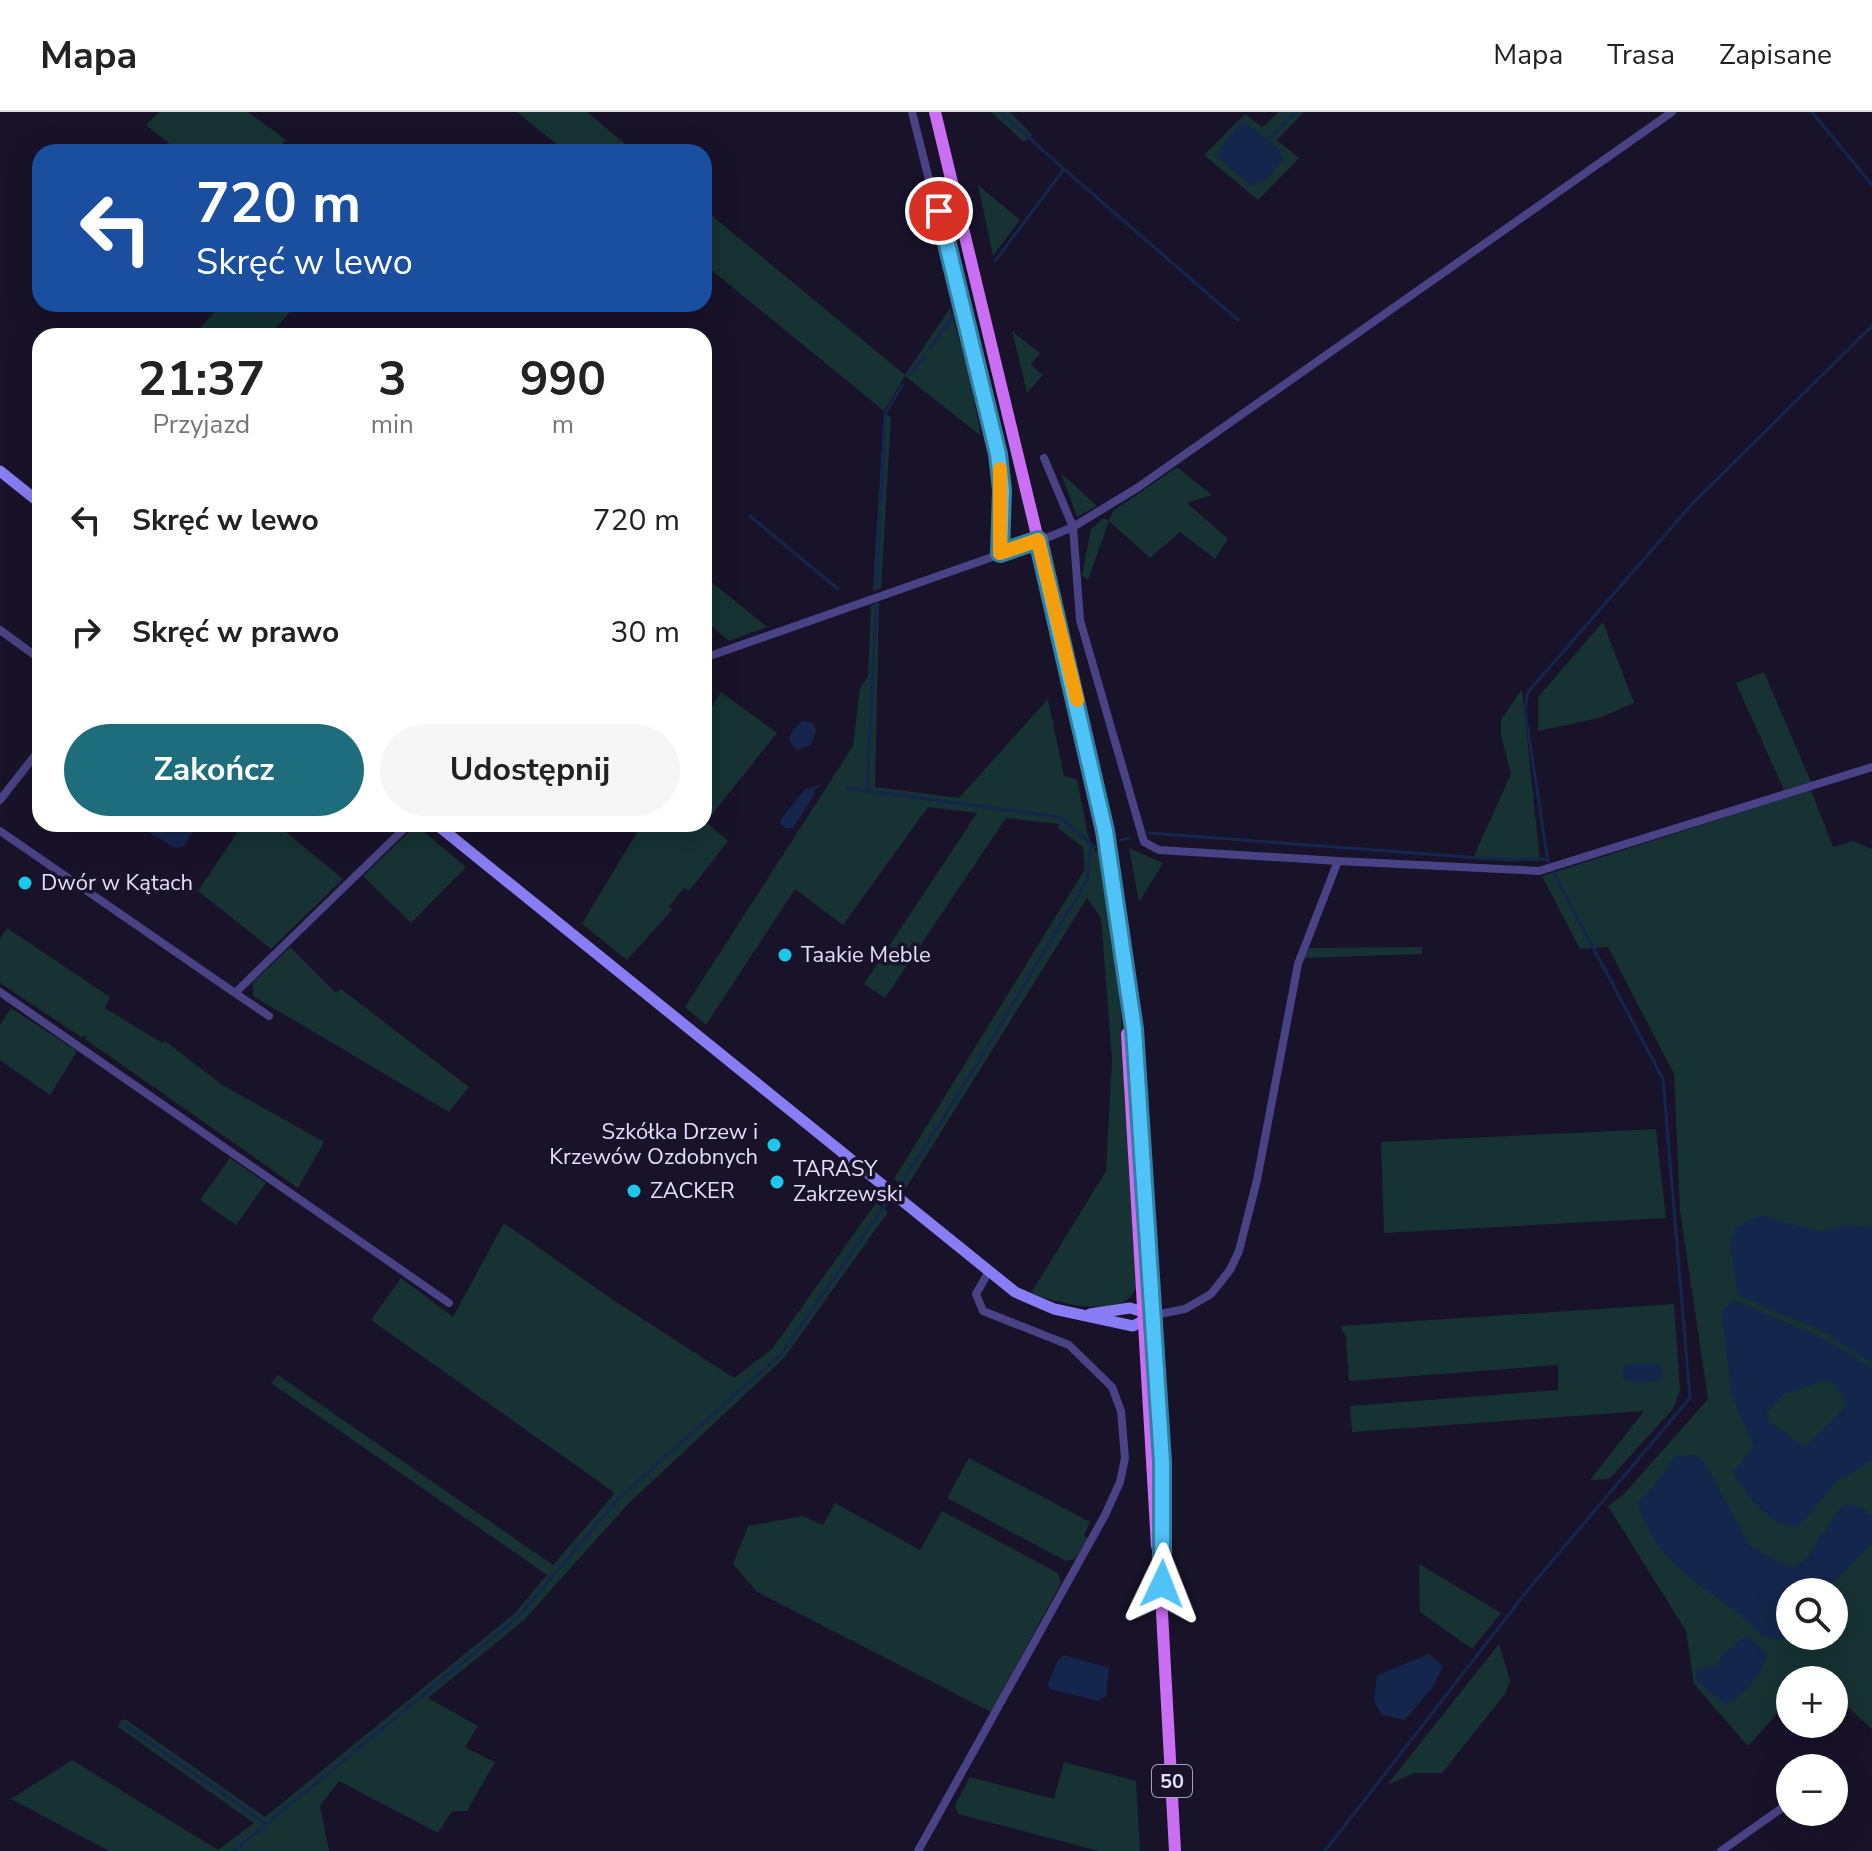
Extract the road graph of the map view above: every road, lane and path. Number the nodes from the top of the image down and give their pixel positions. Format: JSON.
{"nodes":[{"id":1,"x":912,"y":112,"type":"edge"},
{"id":2,"x":935,"y":112,"type":"edge"},
{"id":3,"x":1672,"y":112,"type":"edge"},
{"id":4,"x":1044,"y":458,"type":"dead end"},
{"id":5,"x":0,"y":471,"type":"edge"},
{"id":6,"x":32,"y":497,"type":"edge"},
{"id":7,"x":1073,"y":527,"type":"junction"},
{"id":8,"x":1038,"y":540,"type":"junction"},
{"id":9,"x":1000,"y":553,"type":"junction"},
{"id":10,"x":0,"y":630,"type":"edge"},
{"id":11,"x":32,"y":653,"type":"edge"},
{"id":12,"x":712,"y":655,"type":"edge"},
{"id":13,"x":32,"y":759,"type":"edge"},
{"id":14,"x":1872,"y":767,"type":"edge"},
{"id":15,"x":0,"y":800,"type":"edge"},
{"id":16,"x":0,"y":831,"type":"edge"},
{"id":17,"x":401,"y":832,"type":"edge"},
{"id":18,"x":446,"y":832,"type":"edge"},
{"id":19,"x":1338,"y":861,"type":"junction"},
{"id":20,"x":0,"y":992,"type":"edge"},
{"id":21,"x":235,"y":993,"type":"junction"},
{"id":22,"x":1130,"y":1003,"type":"junction"},
{"id":23,"x":269,"y":1016,"type":"dead end"},
{"id":24,"x":988,"y":1273,"type":"junction"},
{"id":25,"x":449,"y":1303,"type":"dead end"},
{"id":26,"x":1142,"y":1309,"type":"junction"},
{"id":27,"x":1090,"y":1314,"type":"junction"},
{"id":28,"x":1154,"y":1315,"type":"junction"},
{"id":29,"x":1142,"y":1324,"type":"junction"},
{"id":30,"x":1162,"y":1584,"type":"junction"},
{"id":31,"x":1776,"y":1812,"type":"edge"},
{"id":32,"x":918,"y":1851,"type":"edge"},
{"id":33,"x":1175,"y":1851,"type":"edge"},
{"id":34,"x":1721,"y":1851,"type":"edge"}],
"edges":[{"from":1,"to":9,"type":"street"},
{"from":2,"to":8,"type":"main road","number":"50"},
{"from":3,"to":7,"type":"street"},
{"from":4,"to":7,"type":"street"},
{"from":5,"to":6,"type":"street"},
{"from":7,"to":8,"type":"street"},
{"from":7,"to":19,"type":"street"},
{"from":8,"to":9,"type":"street"},
{"from":8,"to":22,"type":"main road","number":"50"},
{"from":9,"to":12,"type":"street"},
{"from":10,"to":11,"type":"street"},
{"from":13,"to":15,"type":"street"},
{"from":14,"to":19,"type":"street"},
{"from":16,"to":21,"type":"street"},
{"from":17,"to":21,"type":"street"},
{"from":18,"to":24,"type":"street"},
{"from":19,"to":28,"type":"street"},
{"from":20,"to":25,"type":"street"},
{"from":21,"to":23,"type":"street"},
{"from":22,"to":26,"type":"main road","number":"50"},
{"from":22,"to":28,"type":"main road","number":"50"},
{"from":24,"to":27,"type":"street"},
{"from":24,"to":32,"type":"street"},
{"from":26,"to":27,"type":"street"},
{"from":26,"to":28,"type":"street"},
{"from":26,"to":29,"type":"main road","number":"50"},
{"from":27,"to":29,"type":"street"},
{"from":28,"to":29,"type":"street"},
{"from":28,"to":30,"type":"main road","number":"50"},
{"from":29,"to":30,"type":"main road","number":"50"},
{"from":30,"to":33,"type":"main road","number":"50"},
{"from":31,"to":34,"type":"street"}]}
